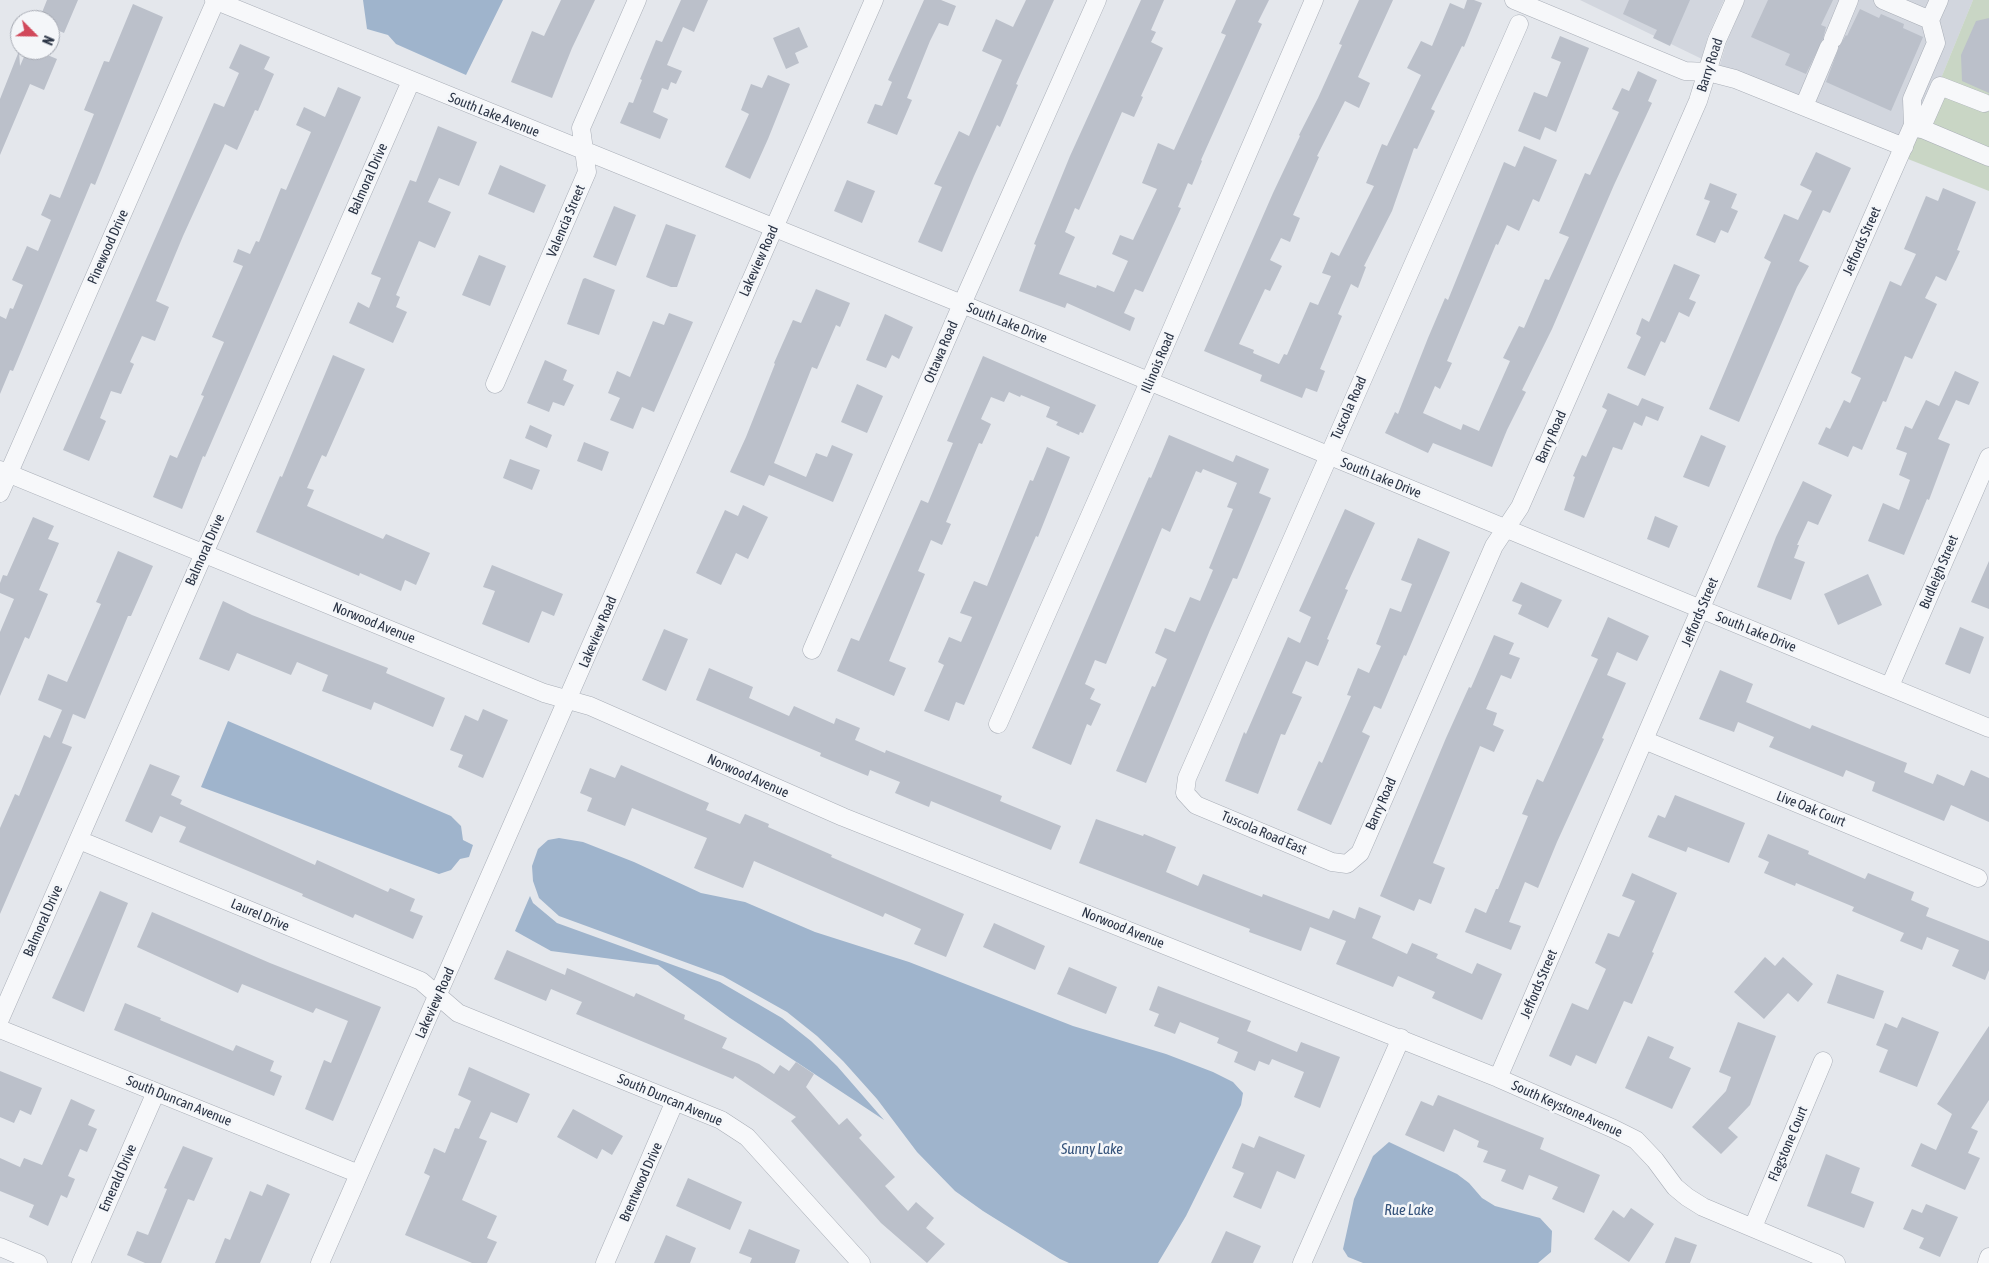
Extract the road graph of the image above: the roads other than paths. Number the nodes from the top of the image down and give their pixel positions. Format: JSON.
{"nodes":[{"id":1,"x":215,"y":0,"type":"edge"},
{"id":2,"x":637,"y":0,"type":"edge"},
{"id":3,"x":874,"y":0,"type":"edge"},
{"id":4,"x":1097,"y":0,"type":"edge"},
{"id":5,"x":1314,"y":0,"type":"edge"},
{"id":6,"x":1514,"y":0,"type":"edge"},
{"id":7,"x":1735,"y":0,"type":"edge"},
{"id":8,"x":1849,"y":0,"type":"edge"},
{"id":9,"x":1883,"y":0,"type":"edge"},
{"id":10,"x":1939,"y":0,"type":"edge"},
{"id":11,"x":1930,"y":20,"type":"junction"},
{"id":12,"x":1519,"y":24,"type":"dead end"},
{"id":13,"x":1708,"y":72,"type":"junction"},
{"id":14,"x":411,"y":81,"type":"junction"},
{"id":15,"x":1984,"y":103,"type":"dead end"},
{"id":16,"x":1804,"y":106,"type":"junction"},
{"id":17,"x":1917,"y":127,"type":"junction"},
{"id":18,"x":1904,"y":147,"type":"junction"},
{"id":19,"x":584,"y":151,"type":"junction"},
{"id":20,"x":1989,"y":157,"type":"edge"},
{"id":21,"x":773,"y":228,"type":"junction"},
{"id":22,"x":962,"y":304,"type":"junction"},
{"id":23,"x":1150,"y":382,"type":"junction"},
{"id":24,"x":495,"y":384,"type":"dead end"},
{"id":25,"x":1328,"y":456,"type":"junction"},
{"id":26,"x":1989,"y":457,"type":"edge"},
{"id":27,"x":4,"y":472,"type":"edge"},
{"id":28,"x":0,"y":493,"type":"edge"},
{"id":29,"x":1506,"y":529,"type":"junction"},
{"id":30,"x":204,"y":554,"type":"junction"},
{"id":31,"x":1700,"y":610,"type":"junction"},
{"id":32,"x":812,"y":650,"type":"dead end"},
{"id":33,"x":1890,"y":686,"type":"junction"},
{"id":34,"x":568,"y":700,"type":"junction"},
{"id":35,"x":998,"y":724,"type":"dead end"},
{"id":36,"x":1989,"y":728,"type":"edge"},
{"id":37,"x":1644,"y":740,"type":"junction"},
{"id":38,"x":1184,"y":793,"type":"joint"},
{"id":39,"x":79,"y":840,"type":"junction"},
{"id":40,"x":1347,"y":864,"type":"joint"},
{"id":41,"x":1978,"y":878,"type":"dead end"},
{"id":42,"x":438,"y":996,"type":"junction"},
{"id":43,"x":0,"y":1019,"type":"edge"},
{"id":44,"x":0,"y":1029,"type":"edge"},
{"id":45,"x":1401,"y":1038,"type":"junction"},
{"id":46,"x":1824,"y":1061,"type":"dead end"},
{"id":47,"x":1498,"y":1078,"type":"junction"},
{"id":48,"x":156,"y":1092,"type":"junction"},
{"id":49,"x":675,"y":1101,"type":"junction"},
{"id":50,"x":358,"y":1174,"type":"junction"},
{"id":51,"x":1753,"y":1228,"type":"junction"},
{"id":52,"x":0,"y":1247,"type":"edge"},
{"id":53,"x":844,"y":1256,"type":"edge"},
{"id":54,"x":1989,"y":1257,"type":"edge"},
{"id":55,"x":38,"y":1263,"type":"edge"},
{"id":56,"x":80,"y":1263,"type":"edge"},
{"id":57,"x":320,"y":1263,"type":"edge"},
{"id":58,"x":605,"y":1263,"type":"edge"},
{"id":59,"x":861,"y":1263,"type":"edge"},
{"id":60,"x":1302,"y":1263,"type":"edge"},
{"id":61,"x":1836,"y":1263,"type":"edge"},
{"id":62,"x":1987,"y":1263,"type":"edge"}],
"edges":[{"from":1,"to":14,"type":"street","name":"South Lake Avenue"},
{"from":1,"to":27,"type":"street","name":"Pinewood Drive"},
{"from":2,"to":19,"type":"street","name":"Valencia Street"},
{"from":3,"to":21,"type":"street","name":"Lakeview Road"},
{"from":4,"to":22,"type":"street","name":"Ottawa Road"},
{"from":5,"to":23,"type":"street","name":"Illinois Road"},
{"from":6,"to":13,"type":"street"},
{"from":7,"to":13,"type":"street","name":"Barry Road"},
{"from":8,"to":16,"type":"street"},
{"from":9,"to":11,"type":"street"},
{"from":10,"to":11,"type":"street"},
{"from":11,"to":17,"type":"street"},
{"from":12,"to":25,"type":"street","name":"Tuscola Road"},
{"from":13,"to":16,"type":"street"},
{"from":13,"to":29,"type":"street","name":"Barry Road"},
{"from":14,"to":19,"type":"street","name":"South Lake Avenue"},
{"from":14,"to":30,"type":"street","name":"Balmoral Drive"},
{"from":15,"to":17,"type":"street","name":"Jeffords Street"},
{"from":16,"to":18,"type":"street"},
{"from":17,"to":18,"type":"street","name":"Jeffords Street"},
{"from":17,"to":20,"type":"street"},
{"from":18,"to":31,"type":"street","name":"Jeffords Street"},
{"from":19,"to":21,"type":"street","name":"South Lake Avenue"},
{"from":19,"to":24,"type":"street","name":"Valencia Street"},
{"from":21,"to":22,"type":"street","name":"South Lake Drive"},
{"from":21,"to":34,"type":"street","name":"Lakeview Road"},
{"from":22,"to":23,"type":"street","name":"South Lake Drive"},
{"from":22,"to":32,"type":"street","name":"Ottawa Road"},
{"from":23,"to":25,"type":"street","name":"South Lake Drive"},
{"from":23,"to":35,"type":"street","name":"Illinois Road"},
{"from":25,"to":29,"type":"street","name":"South Lake Drive"},
{"from":25,"to":38,"type":"street","name":"Tuscola Road"},
{"from":26,"to":33,"type":"street","name":"Budleigh Street"},
{"from":27,"to":28,"type":"street","name":"Pinewood Drive"},
{"from":27,"to":30,"type":"street","name":"Norwood Avenue"},
{"from":29,"to":31,"type":"street","name":"South Lake Drive"},
{"from":29,"to":40,"type":"street","name":"Barry Road"},
{"from":30,"to":34,"type":"street","name":"Norwood Avenue"},
{"from":30,"to":39,"type":"street","name":"Balmoral Drive"},
{"from":31,"to":33,"type":"street","name":"South Lake Drive"},
{"from":31,"to":37,"type":"street","name":"Jeffords Street"},
{"from":33,"to":36,"type":"street","name":"South Lake Drive"},
{"from":34,"to":42,"type":"street","name":"Lakeview Road"},
{"from":34,"to":45,"type":"street","name":"Norwood Avenue"},
{"from":37,"to":41,"type":"street","name":"Live Oak Court"},
{"from":37,"to":47,"type":"street","name":"Jeffords Street"},
{"from":38,"to":40,"type":"street","name":"Tuscola Road East"},
{"from":39,"to":42,"type":"street","name":"Laurel Drive"},
{"from":39,"to":43,"type":"street","name":"Balmoral Drive"},
{"from":42,"to":49,"type":"street","name":"South Duncan Avenue"},
{"from":42,"to":50,"type":"street","name":"Lakeview Road"},
{"from":44,"to":48,"type":"street","name":"South Duncan Avenue"},
{"from":45,"to":47,"type":"street","name":"Norwood Avenue"},
{"from":45,"to":60,"type":"street"},
{"from":46,"to":51,"type":"street","name":"Flagstone Court"},
{"from":47,"to":51,"type":"street","name":"South Keystone Avenue"},
{"from":48,"to":50,"type":"street","name":"South Duncan Avenue"},
{"from":48,"to":56,"type":"street","name":"Emerald Drive"},
{"from":49,"to":53,"type":"street","name":"South Duncan Avenue"},
{"from":49,"to":58,"type":"street","name":"Brentwood Drive"},
{"from":50,"to":57,"type":"street","name":"Lakeview Road"},
{"from":51,"to":61,"type":"street","name":"South Keystone Avenue"},
{"from":52,"to":55,"type":"street"},
{"from":53,"to":59,"type":"street","name":"South Duncan Avenue"},
{"from":54,"to":62,"type":"street"}]}
